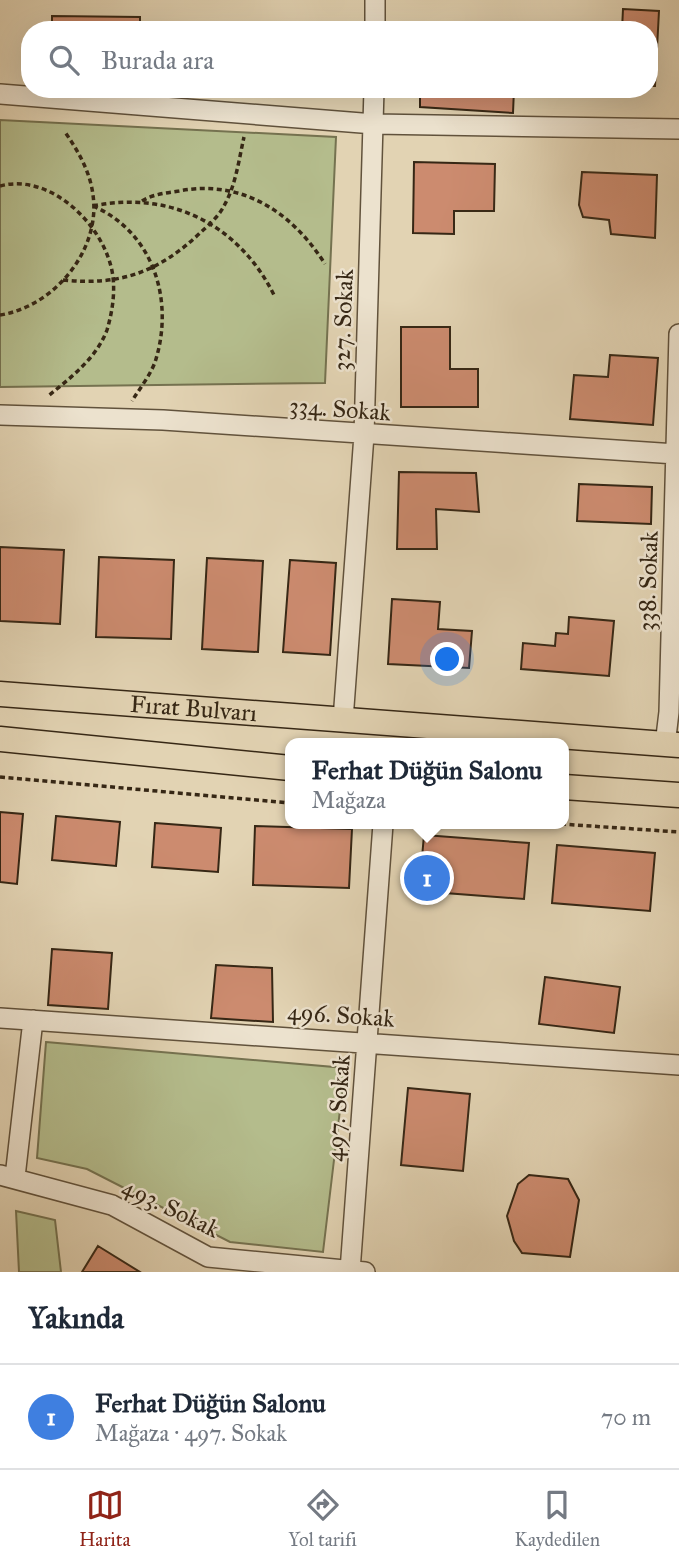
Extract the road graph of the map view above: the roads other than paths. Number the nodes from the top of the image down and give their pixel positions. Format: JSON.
{"nodes":[{"id":1,"x":375,"y":0,"type":"edge"},
{"id":2,"x":375,"y":21,"type":"edge"},
{"id":3,"x":0,"y":94,"type":"edge"},
{"id":4,"x":21,"y":96,"type":"edge"},
{"id":5,"x":50,"y":98,"type":"edge"},
{"id":6,"x":374,"y":98,"type":"edge"},
{"id":7,"x":374,"y":124,"type":"junction"},
{"id":8,"x":679,"y":129,"type":"edge"},
{"id":9,"x":679,"y":334,"type":"edge"},
{"id":10,"x":0,"y":415,"type":"edge"},
{"id":11,"x":364,"y":435,"type":"junction"},
{"id":12,"x":676,"y":454,"type":"junction"},
{"id":13,"x":0,"y":694,"type":"edge"},
{"id":14,"x":343,"y":720,"type":"junction"},
{"id":15,"x":0,"y":739,"type":"edge"},
{"id":16,"x":672,"y":745,"type":"edge"},
{"id":17,"x":285,"y":768,"type":"edge"},
{"id":18,"x":569,"y":787,"type":"edge"},
{"id":19,"x":679,"y":795,"type":"edge"},
{"id":20,"x":383,"y":829,"type":"edge"},
{"id":21,"x":0,"y":1018,"type":"edge"},
{"id":22,"x":33,"y":1020,"type":"junction"},
{"id":23,"x":367,"y":1041,"type":"junction"},
{"id":24,"x":679,"y":1065,"type":"edge"},
{"id":25,"x":8,"y":1176,"type":"edge"},
{"id":26,"x":207,"y":1265,"type":"edge"},
{"id":27,"x":358,"y":1271,"type":"edge"}],
"edges":[{"from":1,"to":2,"type":"street"},
{"from":3,"to":4,"type":"street"},
{"from":5,"to":7,"type":"street"},
{"from":6,"to":7,"type":"street","name":"327. Sokak"},
{"from":7,"to":8,"type":"street"},
{"from":7,"to":11,"type":"street","name":"327. Sokak"},
{"from":9,"to":12,"type":"street","name":"338. Sokak"},
{"from":10,"to":11,"type":"street","name":"334. Sokak"},
{"from":11,"to":12,"type":"street","name":"334. Sokak"},
{"from":11,"to":14,"type":"street","name":"327. Sokak"},
{"from":12,"to":16,"type":"street","name":"338. Sokak"},
{"from":13,"to":14,"type":"main road","name":"Fırat Bulvarı"},
{"from":14,"to":16,"type":"main road","name":"Fırat Bulvarı"},
{"from":15,"to":17,"type":"main road","name":"Fırat Bulvarı"},
{"from":18,"to":19,"type":"main road"},
{"from":20,"to":23,"type":"street","name":"497. Sokak"},
{"from":21,"to":22,"type":"street","name":"496. Sokak"},
{"from":22,"to":23,"type":"street","name":"496. Sokak"},
{"from":22,"to":25,"type":"street"},
{"from":23,"to":24,"type":"street","name":"496. Sokak"},
{"from":23,"to":27,"type":"street","name":"497. Sokak"},
{"from":25,"to":26,"type":"street","name":"493. Sokak"},
{"from":26,"to":27,"type":"street","name":"493. Sokak"}]}
